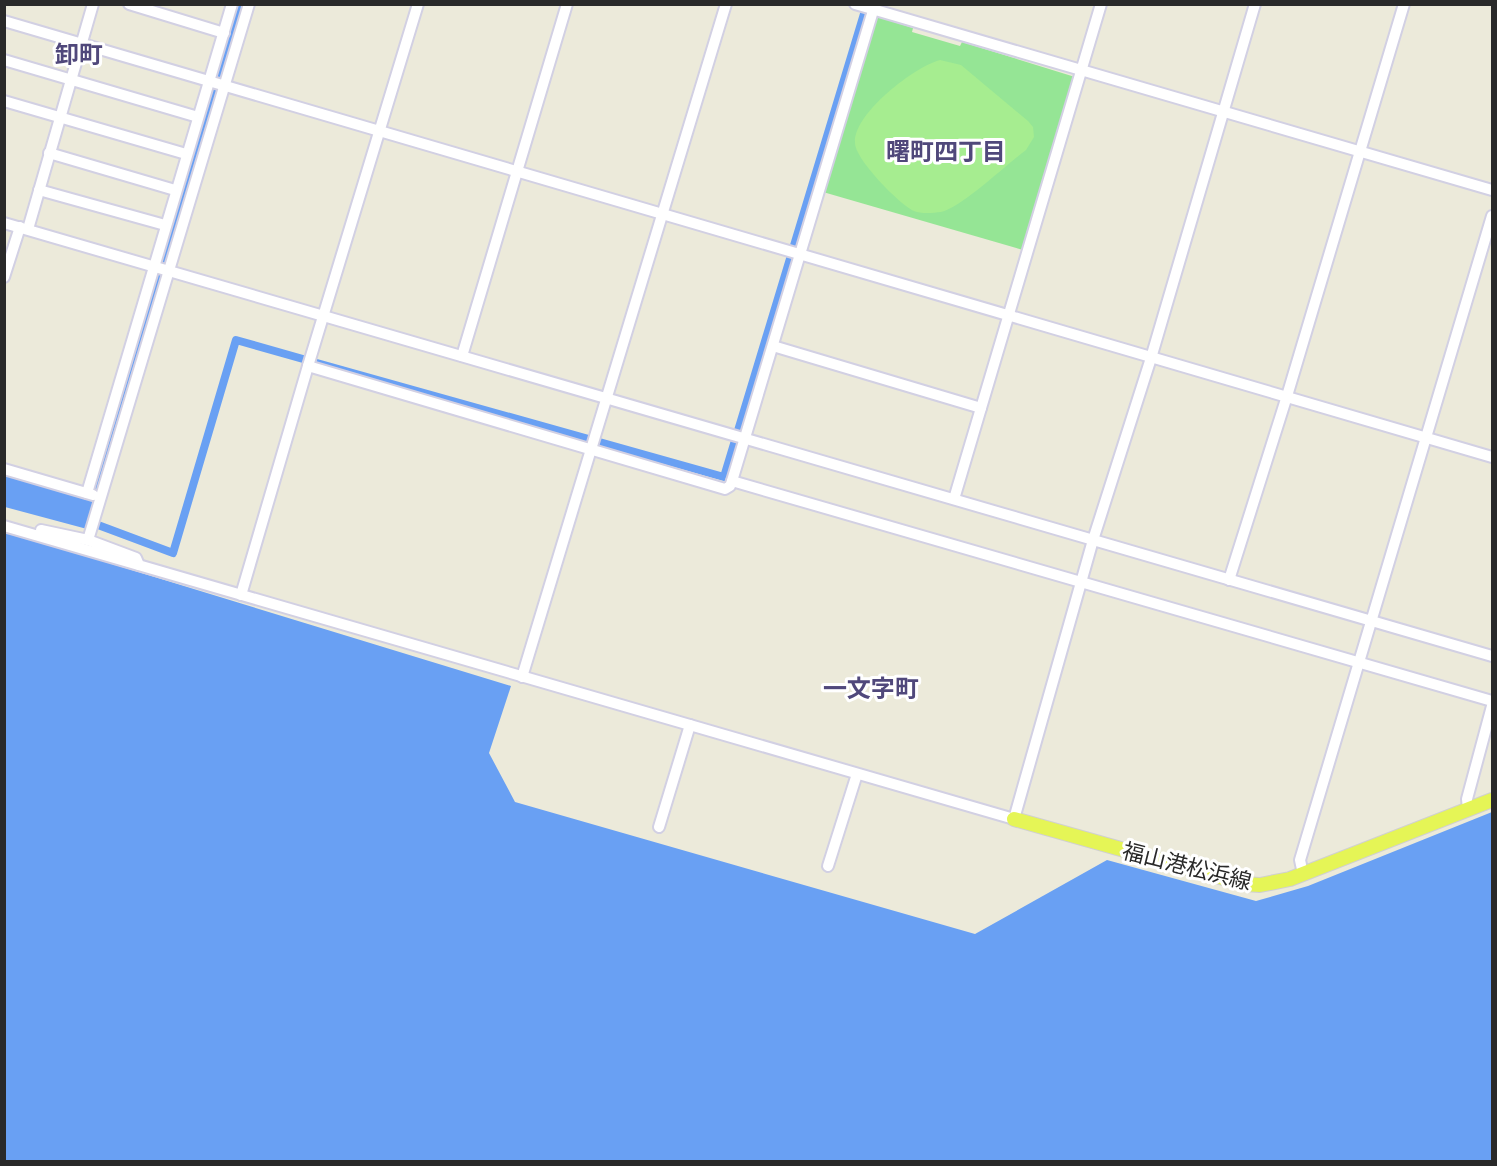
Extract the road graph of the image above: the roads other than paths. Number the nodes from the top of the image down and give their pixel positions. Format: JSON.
{"nodes":[{"id":1,"x":93,"y":4,"type":"edge"},
{"id":2,"x":129,"y":4,"type":"edge"},
{"id":3,"x":232,"y":4,"type":"edge"},
{"id":4,"x":249,"y":4,"type":"edge"},
{"id":5,"x":418,"y":4,"type":"edge"},
{"id":6,"x":567,"y":4,"type":"edge"},
{"id":7,"x":726,"y":4,"type":"edge"},
{"id":8,"x":1101,"y":4,"type":"edge"},
{"id":9,"x":1255,"y":4,"type":"edge"},
{"id":10,"x":1404,"y":4,"type":"edge"},
{"id":11,"x":867,"y":6,"type":"edge"},
{"id":12,"x":4,"y":21,"type":"edge"},
{"id":13,"x":224,"y":33,"type":"junction"},
{"id":14,"x":82,"y":44,"type":"junction"},
{"id":15,"x":4,"y":60,"type":"edge"},
{"id":16,"x":1081,"y":70,"type":"junction"},
{"id":17,"x":71,"y":80,"type":"junction"},
{"id":18,"x":217,"y":83,"type":"junction"},
{"id":19,"x":4,"y":101,"type":"edge"},
{"id":20,"x":1222,"y":113,"type":"junction"},
{"id":21,"x":60,"y":117,"type":"junction"},
{"id":22,"x":198,"y":117,"type":"junction"},
{"id":23,"x":380,"y":132,"type":"junction"},
{"id":24,"x":1360,"y":152,"type":"junction"},
{"id":25,"x":49,"y":153,"type":"junction"},
{"id":26,"x":186,"y":154,"type":"junction"},
{"id":27,"x":518,"y":171,"type":"junction"},
{"id":28,"x":39,"y":190,"type":"junction"},
{"id":29,"x":175,"y":190,"type":"junction"},
{"id":30,"x":1492,"y":190,"type":"edge"},
{"id":31,"x":663,"y":213,"type":"junction"},
{"id":32,"x":1492,"y":216,"type":"edge"},
{"id":33,"x":4,"y":223,"type":"edge"},
{"id":34,"x":165,"y":225,"type":"junction"},
{"id":35,"x":24,"y":228,"type":"junction"},
{"id":36,"x":795,"y":252,"type":"junction"},
{"id":37,"x":162,"y":267,"type":"junction"},
{"id":38,"x":4,"y":278,"type":"edge"},
{"id":39,"x":324,"y":314,"type":"junction"},
{"id":40,"x":1006,"y":316,"type":"junction"},
{"id":41,"x":773,"y":346,"type":"junction"},
{"id":42,"x":462,"y":356,"type":"junction"},
{"id":43,"x":1151,"y":358,"type":"junction"},
{"id":44,"x":308,"y":366,"type":"junction"},
{"id":45,"x":1287,"y":396,"type":"junction"},
{"id":46,"x":606,"y":398,"type":"junction"},
{"id":47,"x":981,"y":408,"type":"junction"},
{"id":48,"x":740,"y":436,"type":"junction"},
{"id":49,"x":1427,"y":438,"type":"junction"},
{"id":50,"x":592,"y":448,"type":"junction"},
{"id":51,"x":1492,"y":457,"type":"edge"},
{"id":52,"x":4,"y":469,"type":"edge"},
{"id":53,"x":732,"y":481,"type":"junction"},
{"id":54,"x":93,"y":495,"type":"junction"},
{"id":55,"x":954,"y":499,"type":"junction"},
{"id":56,"x":4,"y":525,"type":"edge"},
{"id":57,"x":29,"y":533,"type":"junction"},
{"id":58,"x":89,"y":536,"type":"junction"},
{"id":59,"x":1093,"y":540,"type":"junction"},
{"id":60,"x":140,"y":567,"type":"junction"},
{"id":61,"x":1229,"y":580,"type":"junction"},
{"id":62,"x":1081,"y":582,"type":"junction"},
{"id":63,"x":242,"y":595,"type":"junction"},
{"id":64,"x":1371,"y":622,"type":"junction"},
{"id":65,"x":1492,"y":656,"type":"edge"},
{"id":66,"x":1359,"y":663,"type":"junction"},
{"id":67,"x":522,"y":677,"type":"junction"},
{"id":68,"x":1492,"y":701,"type":"edge"},
{"id":69,"x":1492,"y":706,"type":"edge"},
{"id":70,"x":690,"y":725,"type":"junction"},
{"id":71,"x":857,"y":774,"type":"junction"},
{"id":72,"x":1492,"y":800,"type":"edge"},
{"id":73,"x":1468,"y":809,"type":"junction"},
{"id":74,"x":1014,"y":819,"type":"junction"},
{"id":75,"x":659,"y":827,"type":"dead end"},
{"id":76,"x":828,"y":866,"type":"dead end"},
{"id":77,"x":1303,"y":874,"type":"junction"}],
"edges":[{"from":1,"to":14,"type":"street"},
{"from":2,"to":13,"type":"street"},
{"from":3,"to":13,"type":"street"},
{"from":4,"to":18,"type":"street"},
{"from":5,"to":23,"type":"street"},
{"from":6,"to":27,"type":"street"},
{"from":7,"to":31,"type":"street"},
{"from":8,"to":16,"type":"street"},
{"from":9,"to":20,"type":"street"},
{"from":10,"to":24,"type":"street"},
{"from":11,"to":16,"type":"street"},
{"from":11,"to":36,"type":"street"},
{"from":12,"to":14,"type":"street"},
{"from":13,"to":18,"type":"street"},
{"from":14,"to":17,"type":"street"},
{"from":14,"to":18,"type":"street"},
{"from":15,"to":17,"type":"street"},
{"from":16,"to":20,"type":"street"},
{"from":16,"to":40,"type":"street"},
{"from":17,"to":21,"type":"street"},
{"from":17,"to":22,"type":"street"},
{"from":18,"to":22,"type":"street"},
{"from":18,"to":23,"type":"street"},
{"from":18,"to":37,"type":"street"},
{"from":19,"to":21,"type":"street"},
{"from":20,"to":24,"type":"street"},
{"from":20,"to":43,"type":"street"},
{"from":21,"to":25,"type":"street"},
{"from":21,"to":26,"type":"street"},
{"from":22,"to":26,"type":"street"},
{"from":23,"to":27,"type":"street"},
{"from":23,"to":39,"type":"street"},
{"from":24,"to":30,"type":"street"},
{"from":24,"to":45,"type":"street"},
{"from":25,"to":28,"type":"street"},
{"from":25,"to":29,"type":"street"},
{"from":26,"to":29,"type":"street"},
{"from":27,"to":31,"type":"street"},
{"from":27,"to":42,"type":"street"},
{"from":28,"to":34,"type":"street"},
{"from":28,"to":35,"type":"street"},
{"from":29,"to":34,"type":"street"},
{"from":31,"to":36,"type":"street"},
{"from":31,"to":46,"type":"street"},
{"from":32,"to":49,"type":"street"},
{"from":33,"to":35,"type":"street"},
{"from":34,"to":37,"type":"street"},
{"from":35,"to":37,"type":"street"},
{"from":35,"to":38,"type":"street"},
{"from":36,"to":40,"type":"street"},
{"from":36,"to":41,"type":"street"},
{"from":37,"to":39,"type":"street"},
{"from":37,"to":54,"type":"street"},
{"from":37,"to":54,"type":"street"},
{"from":39,"to":42,"type":"street"},
{"from":39,"to":44,"type":"street"},
{"from":40,"to":43,"type":"street"},
{"from":40,"to":47,"type":"street"},
{"from":41,"to":47,"type":"street"},
{"from":41,"to":48,"type":"street"},
{"from":42,"to":46,"type":"street"},
{"from":43,"to":45,"type":"street"},
{"from":43,"to":59,"type":"street"},
{"from":44,"to":50,"type":"street"},
{"from":44,"to":63,"type":"street"},
{"from":45,"to":49,"type":"street"},
{"from":45,"to":61,"type":"street"},
{"from":46,"to":48,"type":"street"},
{"from":46,"to":50,"type":"street"},
{"from":47,"to":55,"type":"street"},
{"from":48,"to":53,"type":"street"},
{"from":48,"to":55,"type":"street"},
{"from":49,"to":51,"type":"street"},
{"from":49,"to":64,"type":"street"},
{"from":50,"to":53,"type":"street"},
{"from":50,"to":67,"type":"street"},
{"from":52,"to":54,"type":"street"},
{"from":53,"to":62,"type":"street"},
{"from":54,"to":58,"type":"street"},
{"from":55,"to":59,"type":"street"},
{"from":56,"to":57,"type":"street"},
{"from":57,"to":58,"type":"street"},
{"from":57,"to":60,"type":"street"},
{"from":58,"to":60,"type":"street"},
{"from":59,"to":61,"type":"street"},
{"from":59,"to":62,"type":"street"},
{"from":60,"to":63,"type":"street"},
{"from":61,"to":64,"type":"street"},
{"from":62,"to":66,"type":"street"},
{"from":62,"to":74,"type":"street"},
{"from":63,"to":67,"type":"street"},
{"from":64,"to":65,"type":"street"},
{"from":64,"to":66,"type":"street"},
{"from":66,"to":68,"type":"street"},
{"from":66,"to":77,"type":"street"},
{"from":67,"to":70,"type":"street"},
{"from":69,"to":73,"type":"street"},
{"from":70,"to":71,"type":"street"},
{"from":70,"to":75,"type":"street"},
{"from":71,"to":74,"type":"street"},
{"from":71,"to":76,"type":"street"},
{"from":72,"to":73,"type":"main road","name":"福山港松浜線"},
{"from":73,"to":77,"type":"main road","name":"福山港松浜線"},
{"from":74,"to":77,"type":"main road","name":"福山港松浜線"}]}
